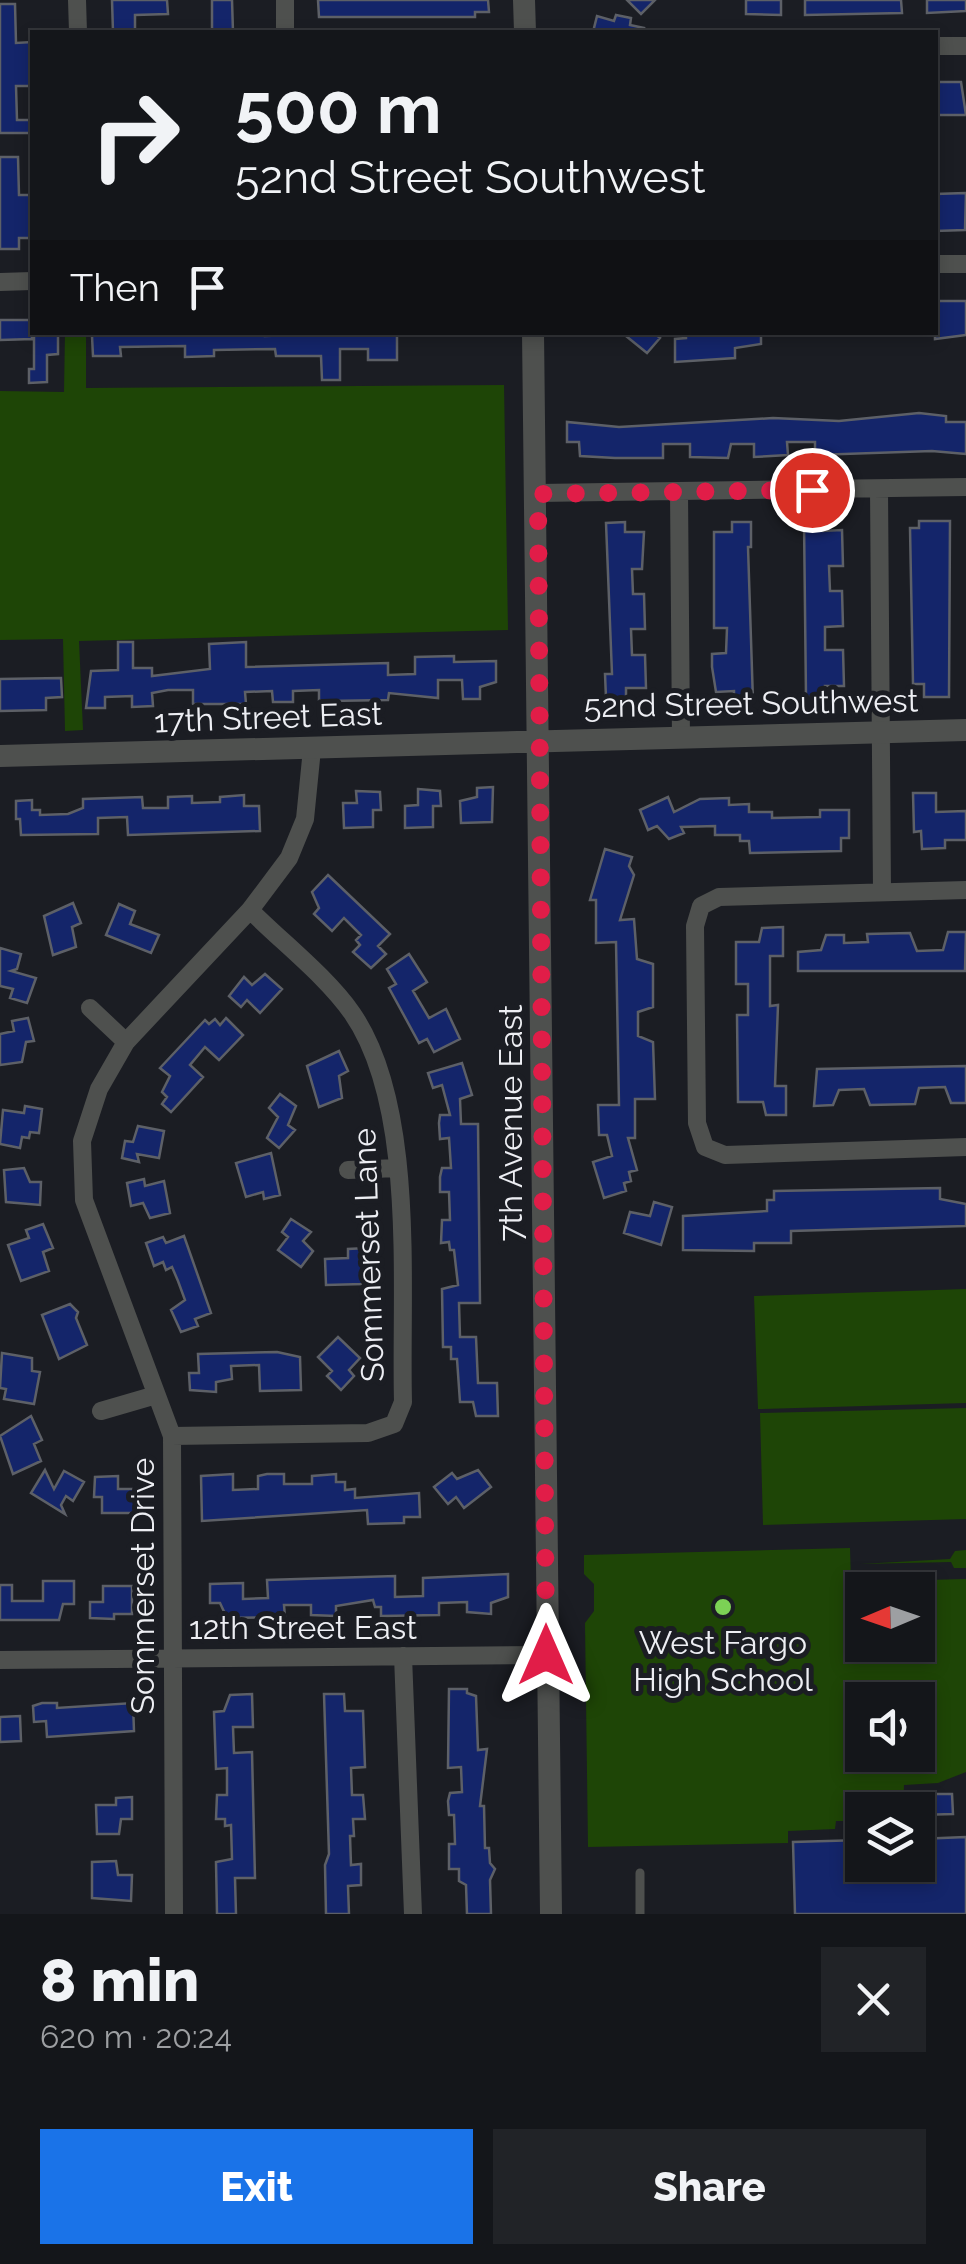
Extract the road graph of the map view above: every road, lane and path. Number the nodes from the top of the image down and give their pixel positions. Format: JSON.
{"nodes":[{"id":1,"x":77,"y":0,"type":"edge"},
{"id":2,"x":285,"y":0,"type":"edge"},
{"id":3,"x":524,"y":0,"type":"edge"},
{"id":4,"x":78,"y":30,"type":"edge"},
{"id":5,"x":285,"y":30,"type":"edge"},
{"id":6,"x":524,"y":30,"type":"edge"},
{"id":7,"x":938,"y":46,"type":"edge"},
{"id":8,"x":966,"y":46,"type":"edge"},
{"id":9,"x":938,"y":264,"type":"edge"},
{"id":10,"x":966,"y":264,"type":"edge"},
{"id":11,"x":30,"y":281,"type":"edge"},
{"id":12,"x":0,"y":282,"type":"edge"},
{"id":13,"x":533,"y":335,"type":"edge"},
{"id":14,"x":966,"y":487,"type":"edge"},
{"id":15,"x":879,"y":489,"type":"junction"},
{"id":16,"x":679,"y":492,"type":"junction"},
{"id":17,"x":538,"y":494,"type":"junction"},
{"id":18,"x":966,"y":730,"type":"edge"},
{"id":19,"x":879,"y":732,"type":"junction"},
{"id":20,"x":537,"y":740,"type":"junction"},
{"id":21,"x":681,"y":740,"type":"junction"},
{"id":22,"x":312,"y":749,"type":"junction"},
{"id":23,"x":0,"y":756,"type":"edge"},
{"id":24,"x":966,"y":890,"type":"edge"},
{"id":25,"x":882,"y":892,"type":"junction"},
{"id":26,"x":250,"y":910,"type":"junction"},
{"id":27,"x":90,"y":1008,"type":"dead end"},
{"id":28,"x":126,"y":1042,"type":"junction"},
{"id":29,"x":966,"y":1147,"type":"edge"},
{"id":30,"x":398,"y":1168,"type":"junction"},
{"id":31,"x":348,"y":1170,"type":"dead end"},
{"id":32,"x":156,"y":1395,"type":"junction"},
{"id":33,"x":101,"y":1411,"type":"dead end"},
{"id":34,"x":172,"y":1436,"type":"junction"},
{"id":35,"x":546,"y":1655,"type":"junction"},
{"id":36,"x":403,"y":1656,"type":"junction"},
{"id":37,"x":172,"y":1658,"type":"junction"},
{"id":38,"x":0,"y":1660,"type":"edge"},
{"id":39,"x":640,"y":1873,"type":"dead end"},
{"id":40,"x":174,"y":1914,"type":"edge"},
{"id":41,"x":413,"y":1914,"type":"edge"},
{"id":42,"x":550,"y":1914,"type":"edge"},
{"id":43,"x":640,"y":1914,"type":"edge"}],
"edges":[{"from":1,"to":4,"type":"street"},
{"from":2,"to":5,"type":"street"},
{"from":3,"to":6,"type":"street"},
{"from":7,"to":8,"type":"street"},
{"from":9,"to":10,"type":"street"},
{"from":11,"to":12,"type":"street"},
{"from":13,"to":17,"type":"street","name":"7th Avenue East"},
{"from":14,"to":15,"type":"street"},
{"from":15,"to":16,"type":"street"},
{"from":15,"to":19,"type":"street"},
{"from":16,"to":17,"type":"street"},
{"from":16,"to":21,"type":"street"},
{"from":17,"to":20,"type":"street","name":"7th Avenue East"},
{"from":18,"to":19,"type":"street","name":"52nd Street Southwest"},
{"from":19,"to":21,"type":"street","name":"52nd Street Southwest"},
{"from":19,"to":25,"type":"street"},
{"from":20,"to":21,"type":"street","name":"52nd Street Southwest"},
{"from":20,"to":22,"type":"street","name":"17th Street East"},
{"from":20,"to":35,"type":"street","name":"7th Avenue East"},
{"from":22,"to":23,"type":"street","name":"17th Street East"},
{"from":22,"to":26,"type":"street","name":"Sommerset Drive"},
{"from":24,"to":25,"type":"street"},
{"from":25,"to":29,"type":"street"},
{"from":26,"to":28,"type":"street","name":"Sommerset Drive"},
{"from":26,"to":30,"type":"street","name":"Sommerset Lane"},
{"from":27,"to":28,"type":"street"},
{"from":28,"to":32,"type":"street","name":"Sommerset Drive"},
{"from":30,"to":31,"type":"street"},
{"from":30,"to":34,"type":"street","name":"Sommerset Lane"},
{"from":32,"to":33,"type":"street"},
{"from":32,"to":34,"type":"street","name":"Sommerset Drive"},
{"from":34,"to":37,"type":"street","name":"Sommerset Drive"},
{"from":35,"to":36,"type":"street","name":"12th Street East"},
{"from":35,"to":42,"type":"street","name":"7th Avenue East"},
{"from":36,"to":37,"type":"street","name":"12th Street East"},
{"from":36,"to":41,"type":"street"},
{"from":37,"to":38,"type":"street","name":"12th Street East"},
{"from":37,"to":40,"type":"street","name":"Sommerset Drive"},
{"from":39,"to":43,"type":"lane"}]}
